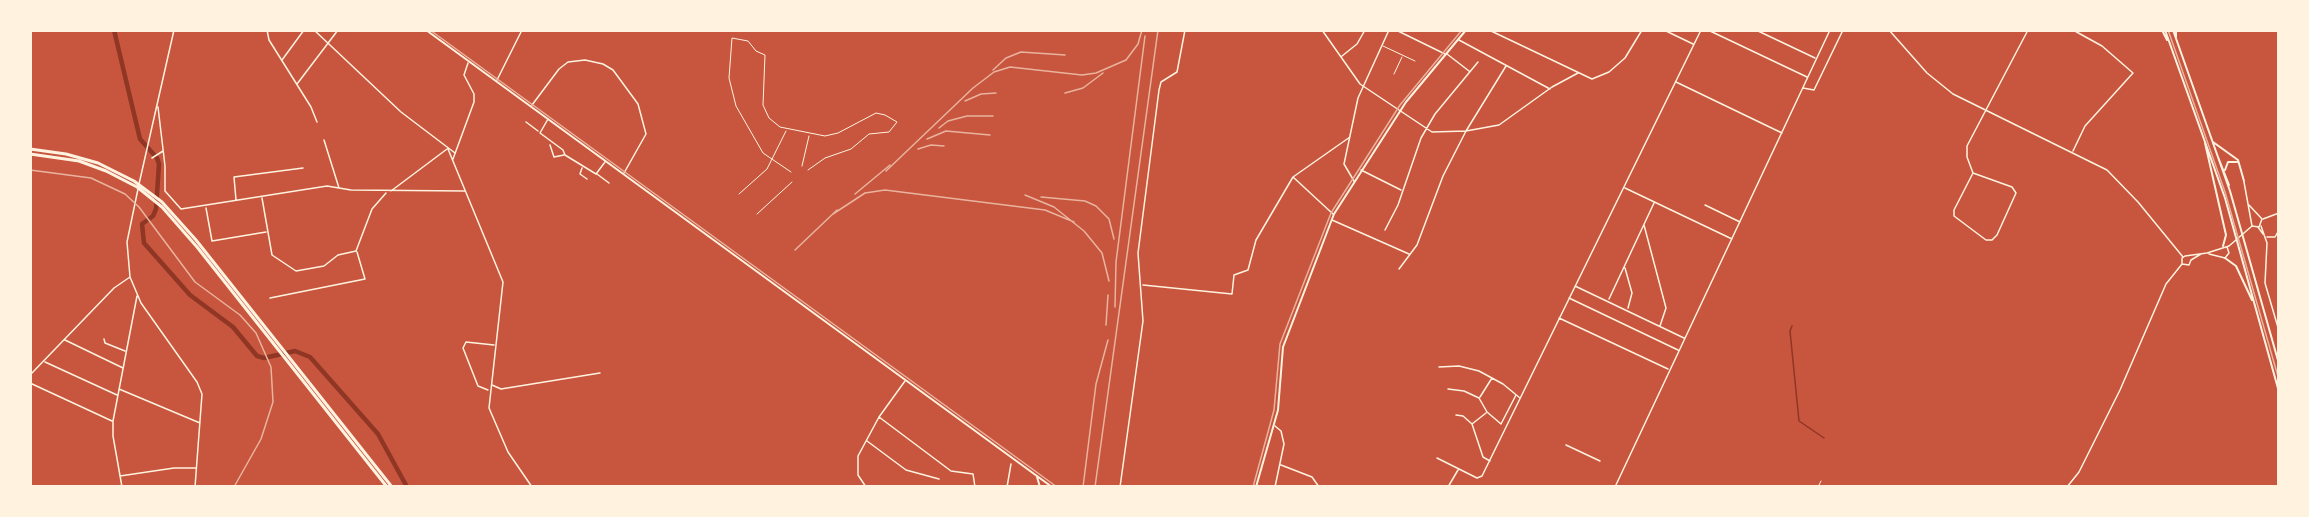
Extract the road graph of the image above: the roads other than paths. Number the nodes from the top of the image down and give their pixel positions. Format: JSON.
{"nodes":[{"id":1,"x":174,"y":30,"type":"edge"},
{"id":2,"x":267,"y":30,"type":"edge"},
{"id":3,"x":304,"y":30,"type":"edge"},
{"id":4,"x":314,"y":30,"type":"edge"},
{"id":5,"x":338,"y":30,"type":"edge"},
{"id":6,"x":426,"y":30,"type":"edge"},
{"id":7,"x":522,"y":30,"type":"edge"},
{"id":8,"x":1185,"y":30,"type":"edge"},
{"id":9,"x":1322,"y":30,"type":"edge"},
{"id":10,"x":1365,"y":30,"type":"edge"},
{"id":11,"x":1389,"y":30,"type":"edge"},
{"id":12,"x":1396,"y":30,"type":"edge"},
{"id":13,"x":1466,"y":30,"type":"edge"},
{"id":14,"x":1489,"y":30,"type":"edge"},
{"id":15,"x":1642,"y":30,"type":"edge"},
{"id":16,"x":1664,"y":30,"type":"edge"},
{"id":17,"x":1701,"y":30,"type":"edge"},
{"id":18,"x":1708,"y":30,"type":"edge"},
{"id":19,"x":1756,"y":30,"type":"edge"},
{"id":20,"x":1830,"y":30,"type":"edge"},
{"id":21,"x":1844,"y":30,"type":"edge"},
{"id":22,"x":1889,"y":30,"type":"edge"},
{"id":23,"x":2028,"y":30,"type":"edge"},
{"id":24,"x":2073,"y":30,"type":"edge"},
{"id":25,"x":2164,"y":30,"type":"edge"},
{"id":26,"x":2174,"y":30,"type":"edge"},
{"id":27,"x":1459,"y":40,"type":"junction"},
{"id":28,"x":328,"y":43,"type":"junction"},
{"id":29,"x":1381,"y":45,"type":"junction"},
{"id":30,"x":1694,"y":45,"type":"junction"},
{"id":31,"x":1446,"y":54,"type":"junction"},
{"id":32,"x":1403,"y":56,"type":"junction"},
{"id":33,"x":1341,"y":57,"type":"junction"},
{"id":34,"x":1816,"y":59,"type":"junction"},
{"id":35,"x":282,"y":61,"type":"junction"},
{"id":36,"x":1415,"y":61,"type":"dead end"},
{"id":37,"x":469,"y":62,"type":"junction"},
{"id":38,"x":1478,"y":62,"type":"dead end"},
{"id":39,"x":1506,"y":66,"type":"junction"},
{"id":40,"x":1470,"y":72,"type":"junction"},
{"id":41,"x":1394,"y":74,"type":"dead end"},
{"id":42,"x":1578,"y":74,"type":"junction"},
{"id":43,"x":1807,"y":77,"type":"junction"},
{"id":44,"x":496,"y":82,"type":"junction"},
{"id":45,"x":1676,"y":82,"type":"junction"},
{"id":46,"x":296,"y":85,"type":"junction"},
{"id":47,"x":1362,"y":86,"type":"junction"},
{"id":48,"x":1802,"y":88,"type":"junction"},
{"id":49,"x":1550,"y":89,"type":"junction"},
{"id":50,"x":158,"y":106,"type":"junction"},
{"id":51,"x":531,"y":107,"type":"junction"},
{"id":52,"x":1984,"y":111,"type":"junction"},
{"id":53,"x":1400,"y":112,"type":"junction"},
{"id":54,"x":548,"y":119,"type":"junction"},
{"id":55,"x":317,"y":122,"type":"dead end"},
{"id":56,"x":526,"y":122,"type":"dead end"},
{"id":57,"x":1426,"y":129,"type":"junction"},
{"id":58,"x":787,"y":130,"type":"junction"},
{"id":59,"x":539,"y":131,"type":"junction"},
{"id":60,"x":1466,"y":131,"type":"junction"},
{"id":61,"x":1782,"y":132,"type":"junction"},
{"id":62,"x":810,"y":134,"type":"dead end"},
{"id":63,"x":1350,"y":137,"type":"junction"},
{"id":64,"x":2204,"y":138,"type":"junction"},
{"id":65,"x":2211,"y":139,"type":"junction"},
{"id":66,"x":324,"y":140,"type":"dead end"},
{"id":67,"x":550,"y":145,"type":"dead end"},
{"id":68,"x":30,"y":149,"type":"edge"},
{"id":69,"x":448,"y":149,"type":"junction"},
{"id":70,"x":164,"y":151,"type":"junction"},
{"id":71,"x":2072,"y":152,"type":"junction"},
{"id":72,"x":455,"y":153,"type":"junction"},
{"id":73,"x":2216,"y":153,"type":"junction"},
{"id":74,"x":30,"y":154,"type":"edge"},
{"id":75,"x":565,"y":155,"type":"junction"},
{"id":76,"x":152,"y":158,"type":"dead end"},
{"id":77,"x":453,"y":160,"type":"junction"},
{"id":78,"x":605,"y":161,"type":"junction"},
{"id":79,"x":772,"y":161,"type":"junction"},
{"id":80,"x":2239,"y":163,"type":"junction"},
{"id":81,"x":802,"y":166,"type":"dead end"},
{"id":82,"x":583,"y":167,"type":"junction"},
{"id":83,"x":303,"y":168,"type":"dead end"},
{"id":84,"x":808,"y":170,"type":"dead end"},
{"id":85,"x":1361,"y":170,"type":"junction"},
{"id":86,"x":2225,"y":170,"type":"junction"},
{"id":87,"x":791,"y":172,"type":"dead end"},
{"id":88,"x":1973,"y":173,"type":"junction"},
{"id":89,"x":596,"y":174,"type":"junction"},
{"id":90,"x":623,"y":174,"type":"junction"},
{"id":91,"x":1293,"y":177,"type":"junction"},
{"id":92,"x":587,"y":179,"type":"dead end"},
{"id":93,"x":1354,"y":181,"type":"junction"},
{"id":94,"x":2244,"y":181,"type":"joint"},
{"id":95,"x":792,"y":182,"type":"dead end"},
{"id":96,"x":609,"y":183,"type":"dead end"},
{"id":97,"x":339,"y":188,"type":"junction"},
{"id":98,"x":1624,"y":188,"type":"junction"},
{"id":99,"x":1402,"y":190,"type":"junction"},
{"id":100,"x":2230,"y":190,"type":"junction"},
{"id":101,"x":387,"y":191,"type":"junction"},
{"id":102,"x":391,"y":191,"type":"junction"},
{"id":103,"x":465,"y":191,"type":"junction"},
{"id":104,"x":739,"y":195,"type":"dead end"},
{"id":105,"x":152,"y":196,"type":"junction"},
{"id":106,"x":261,"y":197,"type":"junction"},
{"id":107,"x":236,"y":201,"type":"junction"},
{"id":108,"x":1654,"y":202,"type":"junction"},
{"id":109,"x":1705,"y":205,"type":"dead end"},
{"id":110,"x":2249,"y":205,"type":"junction"},
{"id":111,"x":206,"y":206,"type":"junction"},
{"id":112,"x":2279,"y":213,"type":"edge"},
{"id":113,"x":757,"y":214,"type":"dead end"},
{"id":114,"x":1334,"y":214,"type":"junction"},
{"id":115,"x":2256,"y":215,"type":"junction"},
{"id":116,"x":2252,"y":218,"type":"junction"},
{"id":117,"x":2262,"y":219,"type":"junction"},
{"id":118,"x":1331,"y":220,"type":"junction"},
{"id":119,"x":1741,"y":222,"type":"junction"},
{"id":120,"x":1644,"y":224,"type":"junction"},
{"id":121,"x":2252,"y":226,"type":"junction"},
{"id":122,"x":2261,"y":226,"type":"junction"},
{"id":123,"x":2258,"y":227,"type":"junction"},
{"id":124,"x":1385,"y":230,"type":"dead end"},
{"id":125,"x":2279,"y":230,"type":"edge"},
{"id":126,"x":267,"y":232,"type":"junction"},
{"id":127,"x":2265,"y":237,"type":"junction"},
{"id":128,"x":2275,"y":237,"type":"junction"},
{"id":129,"x":2279,"y":238,"type":"edge"},
{"id":130,"x":1733,"y":239,"type":"junction"},
{"id":131,"x":2232,"y":244,"type":"junction"},
{"id":132,"x":2225,"y":246,"type":"junction"},
{"id":133,"x":2218,"y":250,"type":"junction"},
{"id":134,"x":356,"y":251,"type":"junction"},
{"id":135,"x":2229,"y":251,"type":"junction"},
{"id":136,"x":1409,"y":254,"type":"junction"},
{"id":137,"x":2201,"y":254,"type":"junction"},
{"id":138,"x":2207,"y":254,"type":"junction"},
{"id":139,"x":2218,"y":255,"type":"junction"},
{"id":140,"x":2183,"y":257,"type":"junction"},
{"id":141,"x":2189,"y":257,"type":"junction"},
{"id":142,"x":2225,"y":258,"type":"junction"},
{"id":143,"x":2191,"y":261,"type":"junction"},
{"id":144,"x":2182,"y":264,"type":"junction"},
{"id":145,"x":1624,"y":267,"type":"junction"},
{"id":146,"x":1399,"y":269,"type":"dead end"},
{"id":147,"x":130,"y":277,"type":"junction"},
{"id":148,"x":1142,"y":285,"type":"junction"},
{"id":149,"x":1575,"y":286,"type":"junction"},
{"id":150,"x":232,"y":290,"type":"junction"},
{"id":151,"x":137,"y":296,"type":"junction"},
{"id":152,"x":270,"y":298,"type":"dead end"},
{"id":153,"x":1568,"y":298,"type":"junction"},
{"id":154,"x":1609,"y":301,"type":"junction"},
{"id":155,"x":141,"y":303,"type":"junction"},
{"id":156,"x":2254,"y":304,"type":"junction"},
{"id":157,"x":134,"y":305,"type":"junction"},
{"id":158,"x":1627,"y":309,"type":"junction"},
{"id":159,"x":1558,"y":318,"type":"junction"},
{"id":160,"x":1660,"y":326,"type":"junction"},
{"id":161,"x":2279,"y":331,"type":"edge"},
{"id":162,"x":1684,"y":338,"type":"junction"},
{"id":163,"x":104,"y":339,"type":"dead end"},
{"id":164,"x":65,"y":340,"type":"junction"},
{"id":165,"x":495,"y":345,"type":"junction"},
{"id":166,"x":1679,"y":351,"type":"junction"},
{"id":167,"x":126,"y":352,"type":"junction"},
{"id":168,"x":44,"y":361,"type":"junction"},
{"id":169,"x":2279,"y":364,"type":"edge"},
{"id":170,"x":1439,"y":367,"type":"dead end"},
{"id":171,"x":123,"y":368,"type":"junction"},
{"id":172,"x":1669,"y":370,"type":"junction"},
{"id":173,"x":600,"y":373,"type":"dead end"},
{"id":174,"x":30,"y":375,"type":"edge"},
{"id":175,"x":1493,"y":378,"type":"junction"},
{"id":176,"x":905,"y":380,"type":"junction"},
{"id":177,"x":30,"y":383,"type":"edge"},
{"id":178,"x":491,"y":385,"type":"junction"},
{"id":179,"x":119,"y":389,"type":"junction"},
{"id":180,"x":1448,"y":389,"type":"dead end"},
{"id":181,"x":490,"y":390,"type":"junction"},
{"id":182,"x":2279,"y":392,"type":"edge"},
{"id":183,"x":1516,"y":395,"type":"junction"},
{"id":184,"x":118,"y":396,"type":"junction"},
{"id":185,"x":319,"y":397,"type":"junction"},
{"id":186,"x":1479,"y":398,"type":"junction"},
{"id":187,"x":1521,"y":399,"type":"junction"},
{"id":188,"x":1487,"y":412,"type":"junction"},
{"id":189,"x":1456,"y":415,"type":"dead end"},
{"id":190,"x":879,"y":417,"type":"junction"},
{"id":191,"x":113,"y":421,"type":"junction"},
{"id":192,"x":200,"y":423,"type":"junction"},
{"id":193,"x":1472,"y":424,"type":"junction"},
{"id":194,"x":1274,"y":425,"type":"junction"},
{"id":195,"x":866,"y":441,"type":"junction"},
{"id":196,"x":1566,"y":445,"type":"dead end"},
{"id":197,"x":1437,"y":458,"type":"dead end"},
{"id":198,"x":1490,"y":461,"type":"junction"},
{"id":199,"x":1600,"y":461,"type":"dead end"},
{"id":200,"x":1011,"y":464,"type":"dead end"},
{"id":201,"x":1280,"y":465,"type":"junction"},
{"id":202,"x":196,"y":468,"type":"junction"},
{"id":203,"x":1458,"y":469,"type":"junction"},
{"id":204,"x":120,"y":476,"type":"junction"},
{"id":205,"x":939,"y":479,"type":"dead end"},
{"id":206,"x":1821,"y":481,"type":"dead end"},
{"id":207,"x":1041,"y":484,"type":"edge"},
{"id":208,"x":1049,"y":486,"type":"edge"},
{"id":209,"x":122,"y":487,"type":"edge"},
{"id":210,"x":195,"y":487,"type":"edge"},
{"id":211,"x":387,"y":487,"type":"edge"},
{"id":212,"x":392,"y":487,"type":"edge"},
{"id":213,"x":532,"y":487,"type":"edge"},
{"id":214,"x":866,"y":487,"type":"edge"},
{"id":215,"x":975,"y":487,"type":"edge"},
{"id":216,"x":1007,"y":487,"type":"edge"},
{"id":217,"x":1120,"y":487,"type":"edge"},
{"id":218,"x":1256,"y":487,"type":"edge"},
{"id":219,"x":1275,"y":487,"type":"edge"},
{"id":220,"x":1320,"y":487,"type":"edge"},
{"id":221,"x":1448,"y":487,"type":"edge"},
{"id":222,"x":1615,"y":487,"type":"edge"},
{"id":223,"x":1818,"y":487,"type":"edge"},
{"id":224,"x":2067,"y":487,"type":"edge"}],
"edges":[{"from":1,"to":50,"type":"street"},
{"from":2,"to":35,"type":"street"},
{"from":3,"to":35,"type":"street"},
{"from":4,"to":28,"type":"street"},
{"from":5,"to":28,"type":"street"},
{"from":6,"to":37,"type":"main road"},
{"from":7,"to":44,"type":"street"},
{"from":8,"to":148,"type":"street"},
{"from":9,"to":33,"type":"street"},
{"from":10,"to":33,"type":"street"},
{"from":11,"to":29,"type":"street"},
{"from":12,"to":31,"type":"street"},
{"from":13,"to":27,"type":"main road"},
{"from":14,"to":42,"type":"street"},
{"from":15,"to":42,"type":"street"},
{"from":16,"to":30,"type":"street"},
{"from":17,"to":30,"type":"street"},
{"from":18,"to":43,"type":"street"},
{"from":19,"to":34,"type":"street"},
{"from":20,"to":34,"type":"street"},
{"from":21,"to":48,"type":"street"},
{"from":22,"to":52,"type":"street"},
{"from":23,"to":52,"type":"street"},
{"from":24,"to":71,"type":"street"},
{"from":25,"to":64,"type":"main road"},
{"from":26,"to":65,"type":"main road"},
{"from":27,"to":31,"type":"main road"},
{"from":27,"to":39,"type":"street"},
{"from":28,"to":46,"type":"street"},
{"from":28,"to":69,"type":"street"},
{"from":29,"to":32,"type":"street"},
{"from":29,"to":47,"type":"street"},
{"from":30,"to":45,"type":"street"},
{"from":31,"to":40,"type":"street"},
{"from":31,"to":53,"type":"main road"},
{"from":32,"to":36,"type":"street"},
{"from":32,"to":41,"type":"street"},
{"from":33,"to":47,"type":"street"},
{"from":34,"to":43,"type":"street"},
{"from":35,"to":46,"type":"street"},
{"from":37,"to":44,"type":"main road"},
{"from":37,"to":72,"type":"street"},
{"from":38,"to":40,"type":"street"},
{"from":39,"to":49,"type":"street"},
{"from":39,"to":60,"type":"street"},
{"from":40,"to":57,"type":"street"},
{"from":42,"to":49,"type":"street"},
{"from":43,"to":48,"type":"street"},
{"from":44,"to":51,"type":"main road"},
{"from":45,"to":61,"type":"street"},
{"from":45,"to":98,"type":"street"},
{"from":46,"to":55,"type":"street"},
{"from":47,"to":53,"type":"street"},
{"from":47,"to":63,"type":"street"},
{"from":48,"to":61,"type":"street"},
{"from":49,"to":60,"type":"street"},
{"from":50,"to":70,"type":"street"},
{"from":50,"to":147,"type":"street"},
{"from":51,"to":54,"type":"main road"},
{"from":51,"to":90,"type":"street"},
{"from":52,"to":71,"type":"street"},
{"from":52,"to":88,"type":"street"},
{"from":53,"to":57,"type":"street"},
{"from":53,"to":85,"type":"main road"},
{"from":54,"to":59,"type":"street"},
{"from":54,"to":78,"type":"main road"},
{"from":56,"to":59,"type":"street"},
{"from":57,"to":60,"type":"street"},
{"from":57,"to":99,"type":"street"},
{"from":58,"to":79,"type":"street"},
{"from":58,"to":79,"type":"street"},
{"from":58,"to":84,"type":"street"},
{"from":59,"to":75,"type":"street"},
{"from":60,"to":136,"type":"street"},
{"from":61,"to":119,"type":"street"},
{"from":62,"to":81,"type":"street"},
{"from":63,"to":91,"type":"street"},
{"from":63,"to":93,"type":"street"},
{"from":64,"to":132,"type":"main road"},
{"from":64,"to":156,"type":"main road"},
{"from":65,"to":73,"type":"main road"},
{"from":65,"to":80,"type":"main road"},
{"from":66,"to":97,"type":"street"},
{"from":67,"to":75,"type":"street"},
{"from":68,"to":105,"type":"highway"},
{"from":69,"to":72,"type":"street"},
{"from":69,"to":77,"type":"street"},
{"from":69,"to":102,"type":"street"},
{"from":70,"to":76,"type":"street"},
{"from":70,"to":111,"type":"street"},
{"from":71,"to":140,"type":"street"},
{"from":72,"to":77,"type":"street"},
{"from":73,"to":86,"type":"main road"},
{"from":73,"to":100,"type":"main road"},
{"from":74,"to":105,"type":"highway"},
{"from":75,"to":82,"type":"street"},
{"from":77,"to":103,"type":"street"},
{"from":78,"to":89,"type":"street"},
{"from":78,"to":90,"type":"main road"},
{"from":79,"to":87,"type":"street"},
{"from":79,"to":104,"type":"street"},
{"from":80,"to":86,"type":"main road"},
{"from":80,"to":94,"type":"main road"},
{"from":82,"to":89,"type":"street"},
{"from":82,"to":92,"type":"street"},
{"from":83,"to":107,"type":"street"},
{"from":85,"to":93,"type":"main road"},
{"from":85,"to":99,"type":"street"},
{"from":86,"to":100,"type":"main road"},
{"from":88,"to":88,"type":"street"},
{"from":89,"to":96,"type":"street"},
{"from":90,"to":176,"type":"main road"},
{"from":91,"to":114,"type":"street"},
{"from":91,"to":148,"type":"street"},
{"from":93,"to":114,"type":"main road"},
{"from":94,"to":110,"type":"street"},
{"from":95,"to":113,"type":"street"},
{"from":97,"to":101,"type":"street"},
{"from":97,"to":106,"type":"street"},
{"from":98,"to":108,"type":"street"},
{"from":98,"to":149,"type":"street"},
{"from":99,"to":124,"type":"street"},
{"from":100,"to":169,"type":"main road"},
{"from":101,"to":102,"type":"street"},
{"from":101,"to":134,"type":"street"},
{"from":102,"to":103,"type":"street"},
{"from":103,"to":165,"type":"street"},
{"from":105,"to":150,"type":"highway"},
{"from":105,"to":150,"type":"highway"},
{"from":106,"to":107,"type":"street"},
{"from":106,"to":126,"type":"street"},
{"from":107,"to":111,"type":"street"},
{"from":108,"to":120,"type":"street"},
{"from":108,"to":130,"type":"street"},
{"from":109,"to":119,"type":"street"},
{"from":110,"to":115,"type":"street"},
{"from":110,"to":116,"type":"street"},
{"from":111,"to":126,"type":"street"},
{"from":112,"to":117,"type":"street"},
{"from":114,"to":118,"type":"main road"},
{"from":115,"to":116,"type":"street"},
{"from":115,"to":117,"type":"street"},
{"from":116,"to":121,"type":"street"},
{"from":117,"to":122,"type":"street"},
{"from":118,"to":136,"type":"street"},
{"from":118,"to":194,"type":"main road"},
{"from":119,"to":130,"type":"street"},
{"from":120,"to":145,"type":"street"},
{"from":120,"to":160,"type":"street"},
{"from":121,"to":123,"type":"street"},
{"from":121,"to":131,"type":"street"},
{"from":122,"to":123,"type":"street"},
{"from":122,"to":127,"type":"street"},
{"from":123,"to":127,"type":"street"},
{"from":125,"to":128,"type":"street"},
{"from":126,"to":134,"type":"street"},
{"from":127,"to":128,"type":"street"},
{"from":127,"to":161,"type":"street"},
{"from":128,"to":129,"type":"street"},
{"from":130,"to":162,"type":"street"},
{"from":131,"to":132,"type":"street"},
{"from":131,"to":135,"type":"street"},
{"from":132,"to":133,"type":"street"},
{"from":132,"to":135,"type":"street"},
{"from":133,"to":138,"type":"street"},
{"from":133,"to":139,"type":"street"},
{"from":134,"to":152,"type":"street"},
{"from":135,"to":142,"type":"street"},
{"from":136,"to":146,"type":"street"},
{"from":137,"to":138,"type":"street"},
{"from":137,"to":141,"type":"street"},
{"from":137,"to":143,"type":"street"},
{"from":138,"to":139,"type":"street"},
{"from":139,"to":142,"type":"street"},
{"from":140,"to":141,"type":"street"},
{"from":140,"to":144,"type":"street"},
{"from":141,"to":143,"type":"street"},
{"from":142,"to":156,"type":"main road"},
{"from":143,"to":144,"type":"street"},
{"from":144,"to":224,"type":"street"},
{"from":145,"to":154,"type":"street"},
{"from":145,"to":158,"type":"street"},
{"from":147,"to":151,"type":"street"},
{"from":147,"to":164,"type":"street"},
{"from":148,"to":217,"type":"street"},
{"from":149,"to":153,"type":"street"},
{"from":149,"to":154,"type":"street"},
{"from":150,"to":185,"type":"highway"},
{"from":151,"to":155,"type":"street"},
{"from":151,"to":157,"type":"street"},
{"from":153,"to":159,"type":"street"},
{"from":153,"to":166,"type":"street"},
{"from":154,"to":158,"type":"street"},
{"from":155,"to":157,"type":"street"},
{"from":155,"to":192,"type":"street"},
{"from":156,"to":182,"type":"main road"},
{"from":157,"to":167,"type":"street"},
{"from":158,"to":160,"type":"street"},
{"from":159,"to":172,"type":"street"},
{"from":159,"to":187,"type":"street"},
{"from":160,"to":162,"type":"street"},
{"from":162,"to":166,"type":"street"},
{"from":163,"to":167,"type":"street"},
{"from":164,"to":168,"type":"street"},
{"from":164,"to":171,"type":"street"},
{"from":165,"to":178,"type":"street"},
{"from":165,"to":181,"type":"street"},
{"from":166,"to":172,"type":"street"},
{"from":167,"to":171,"type":"street"},
{"from":168,"to":174,"type":"street"},
{"from":168,"to":184,"type":"street"},
{"from":170,"to":175,"type":"street"},
{"from":171,"to":179,"type":"street"},
{"from":172,"to":222,"type":"street"},
{"from":173,"to":178,"type":"street"},
{"from":175,"to":183,"type":"street"},
{"from":175,"to":186,"type":"street"},
{"from":176,"to":190,"type":"street"},
{"from":176,"to":207,"type":"main road"},
{"from":177,"to":191,"type":"street"},
{"from":178,"to":181,"type":"street"},
{"from":179,"to":184,"type":"street"},
{"from":179,"to":192,"type":"street"},
{"from":180,"to":186,"type":"street"},
{"from":181,"to":213,"type":"street"},
{"from":183,"to":187,"type":"street"},
{"from":183,"to":188,"type":"street"},
{"from":184,"to":191,"type":"street"},
{"from":185,"to":211,"type":"highway"},
{"from":185,"to":212,"type":"highway"},
{"from":186,"to":188,"type":"street"},
{"from":187,"to":198,"type":"street"},
{"from":188,"to":193,"type":"street"},
{"from":189,"to":193,"type":"street"},
{"from":190,"to":195,"type":"street"},
{"from":190,"to":215,"type":"street"},
{"from":191,"to":204,"type":"street"},
{"from":192,"to":202,"type":"street"},
{"from":193,"to":198,"type":"street"},
{"from":194,"to":201,"type":"street"},
{"from":194,"to":218,"type":"main road"},
{"from":195,"to":205,"type":"street"},
{"from":195,"to":214,"type":"street"},
{"from":196,"to":199,"type":"street"},
{"from":197,"to":203,"type":"street"},
{"from":198,"to":203,"type":"street"},
{"from":200,"to":216,"type":"street"},
{"from":201,"to":219,"type":"street"},
{"from":201,"to":220,"type":"street"},
{"from":202,"to":204,"type":"street"},
{"from":202,"to":210,"type":"street"},
{"from":203,"to":221,"type":"street"},
{"from":204,"to":209,"type":"street"},
{"from":206,"to":223,"type":"street"},
{"from":207,"to":208,"type":"main road"}]}
